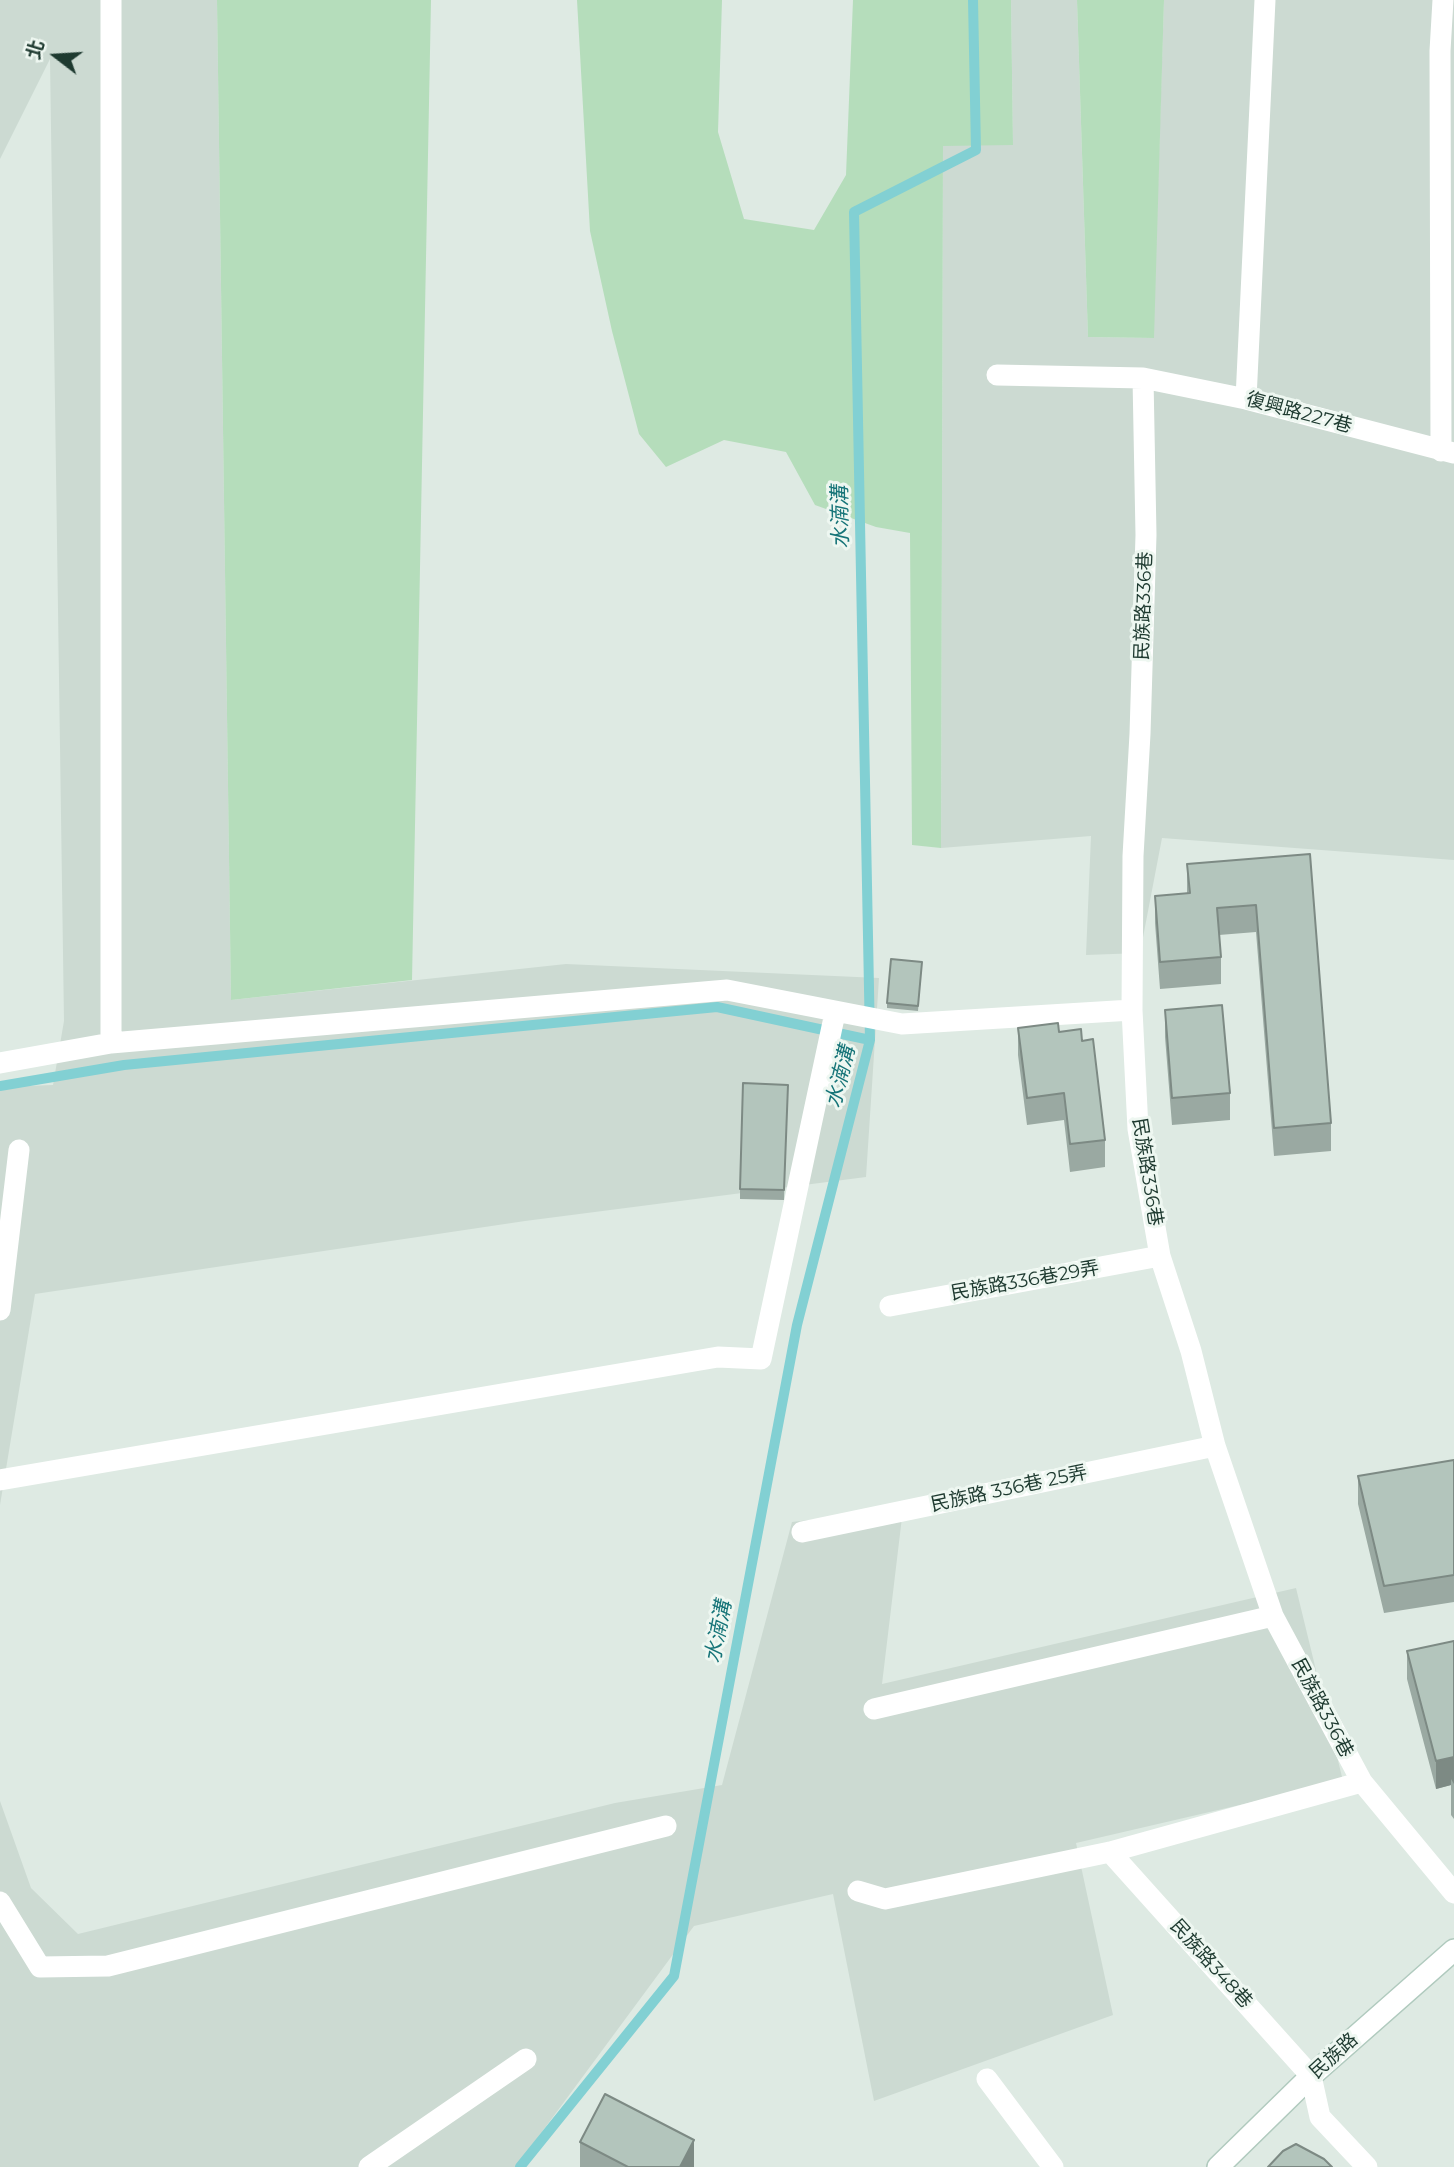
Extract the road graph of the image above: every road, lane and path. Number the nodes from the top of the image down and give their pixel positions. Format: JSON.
{"nodes":[{"id":1,"x":111,"y":0,"type":"edge"},
{"id":2,"x":1265,"y":0,"type":"edge"},
{"id":3,"x":1443,"y":0,"type":"edge"},
{"id":4,"x":997,"y":375,"type":"dead end"},
{"id":5,"x":1143,"y":378,"type":"junction"},
{"id":6,"x":1246,"y":399,"type":"junction"},
{"id":7,"x":1448,"y":452,"type":"edge"},
{"id":8,"x":1132,"y":1010,"type":"junction"},
{"id":9,"x":835,"y":1013,"type":"junction"},
{"id":10,"x":111,"y":1043,"type":"junction"},
{"id":11,"x":0,"y":1063,"type":"edge"},
{"id":12,"x":19,"y":1150,"type":"dead end"},
{"id":13,"x":1160,"y":1256,"type":"junction"},
{"id":14,"x":890,"y":1306,"type":"dead end"},
{"id":15,"x":0,"y":1310,"type":"edge"},
{"id":16,"x":1215,"y":1446,"type":"junction"},
{"id":17,"x":0,"y":1480,"type":"edge"},
{"id":18,"x":802,"y":1532,"type":"dead end"},
{"id":19,"x":1273,"y":1616,"type":"junction"},
{"id":20,"x":874,"y":1709,"type":"dead end"},
{"id":21,"x":1362,"y":1782,"type":"junction"},
{"id":22,"x":666,"y":1826,"type":"dead end"},
{"id":23,"x":1110,"y":1852,"type":"junction"},
{"id":24,"x":858,"y":1891,"type":"dead end"},
{"id":25,"x":1454,"y":1893,"type":"edge"},
{"id":26,"x":0,"y":1902,"type":"edge"},
{"id":27,"x":1454,"y":1950,"type":"edge"},
{"id":28,"x":526,"y":2059,"type":"dead end"},
{"id":29,"x":1311,"y":2076,"type":"junction"},
{"id":30,"x":987,"y":2079,"type":"dead end"},
{"id":31,"x":369,"y":2167,"type":"edge"},
{"id":32,"x":1053,"y":2167,"type":"edge"},
{"id":33,"x":1218,"y":2167,"type":"edge"},
{"id":34,"x":1367,"y":2167,"type":"edge"}],
"edges":[{"from":1,"to":10,"type":"street"},
{"from":2,"to":6,"type":"street"},
{"from":3,"to":7,"type":"street"},
{"from":4,"to":5,"type":"street","name":"復興路227巷"},
{"from":5,"to":6,"type":"street","name":"復興路227巷"},
{"from":5,"to":8,"type":"street","name":"民族路336巷"},
{"from":6,"to":7,"type":"street","name":"復興路227巷"},
{"from":8,"to":9,"type":"street"},
{"from":8,"to":13,"type":"street","name":"民族路336巷"},
{"from":9,"to":10,"type":"street"},
{"from":9,"to":17,"type":"street"},
{"from":10,"to":11,"type":"street"},
{"from":12,"to":15,"type":"street"},
{"from":13,"to":14,"type":"street","name":"民族路336巷29弄"},
{"from":13,"to":16,"type":"street","name":"民族路336巷"},
{"from":16,"to":18,"type":"street","name":"民族路 336巷 25弄"},
{"from":16,"to":19,"type":"street","name":"民族路336巷"},
{"from":19,"to":20,"type":"street"},
{"from":19,"to":21,"type":"street","name":"民族路336巷"},
{"from":21,"to":23,"type":"street"},
{"from":21,"to":25,"type":"street","name":"民族路336巷"},
{"from":22,"to":26,"type":"street"},
{"from":23,"to":24,"type":"street"},
{"from":23,"to":29,"type":"street","name":"民族路348巷"},
{"from":27,"to":29,"type":"street","name":"民族路"},
{"from":28,"to":31,"type":"street"},
{"from":29,"to":33,"type":"street","name":"民族路"},
{"from":29,"to":34,"type":"street"},
{"from":30,"to":32,"type":"street"}]}
